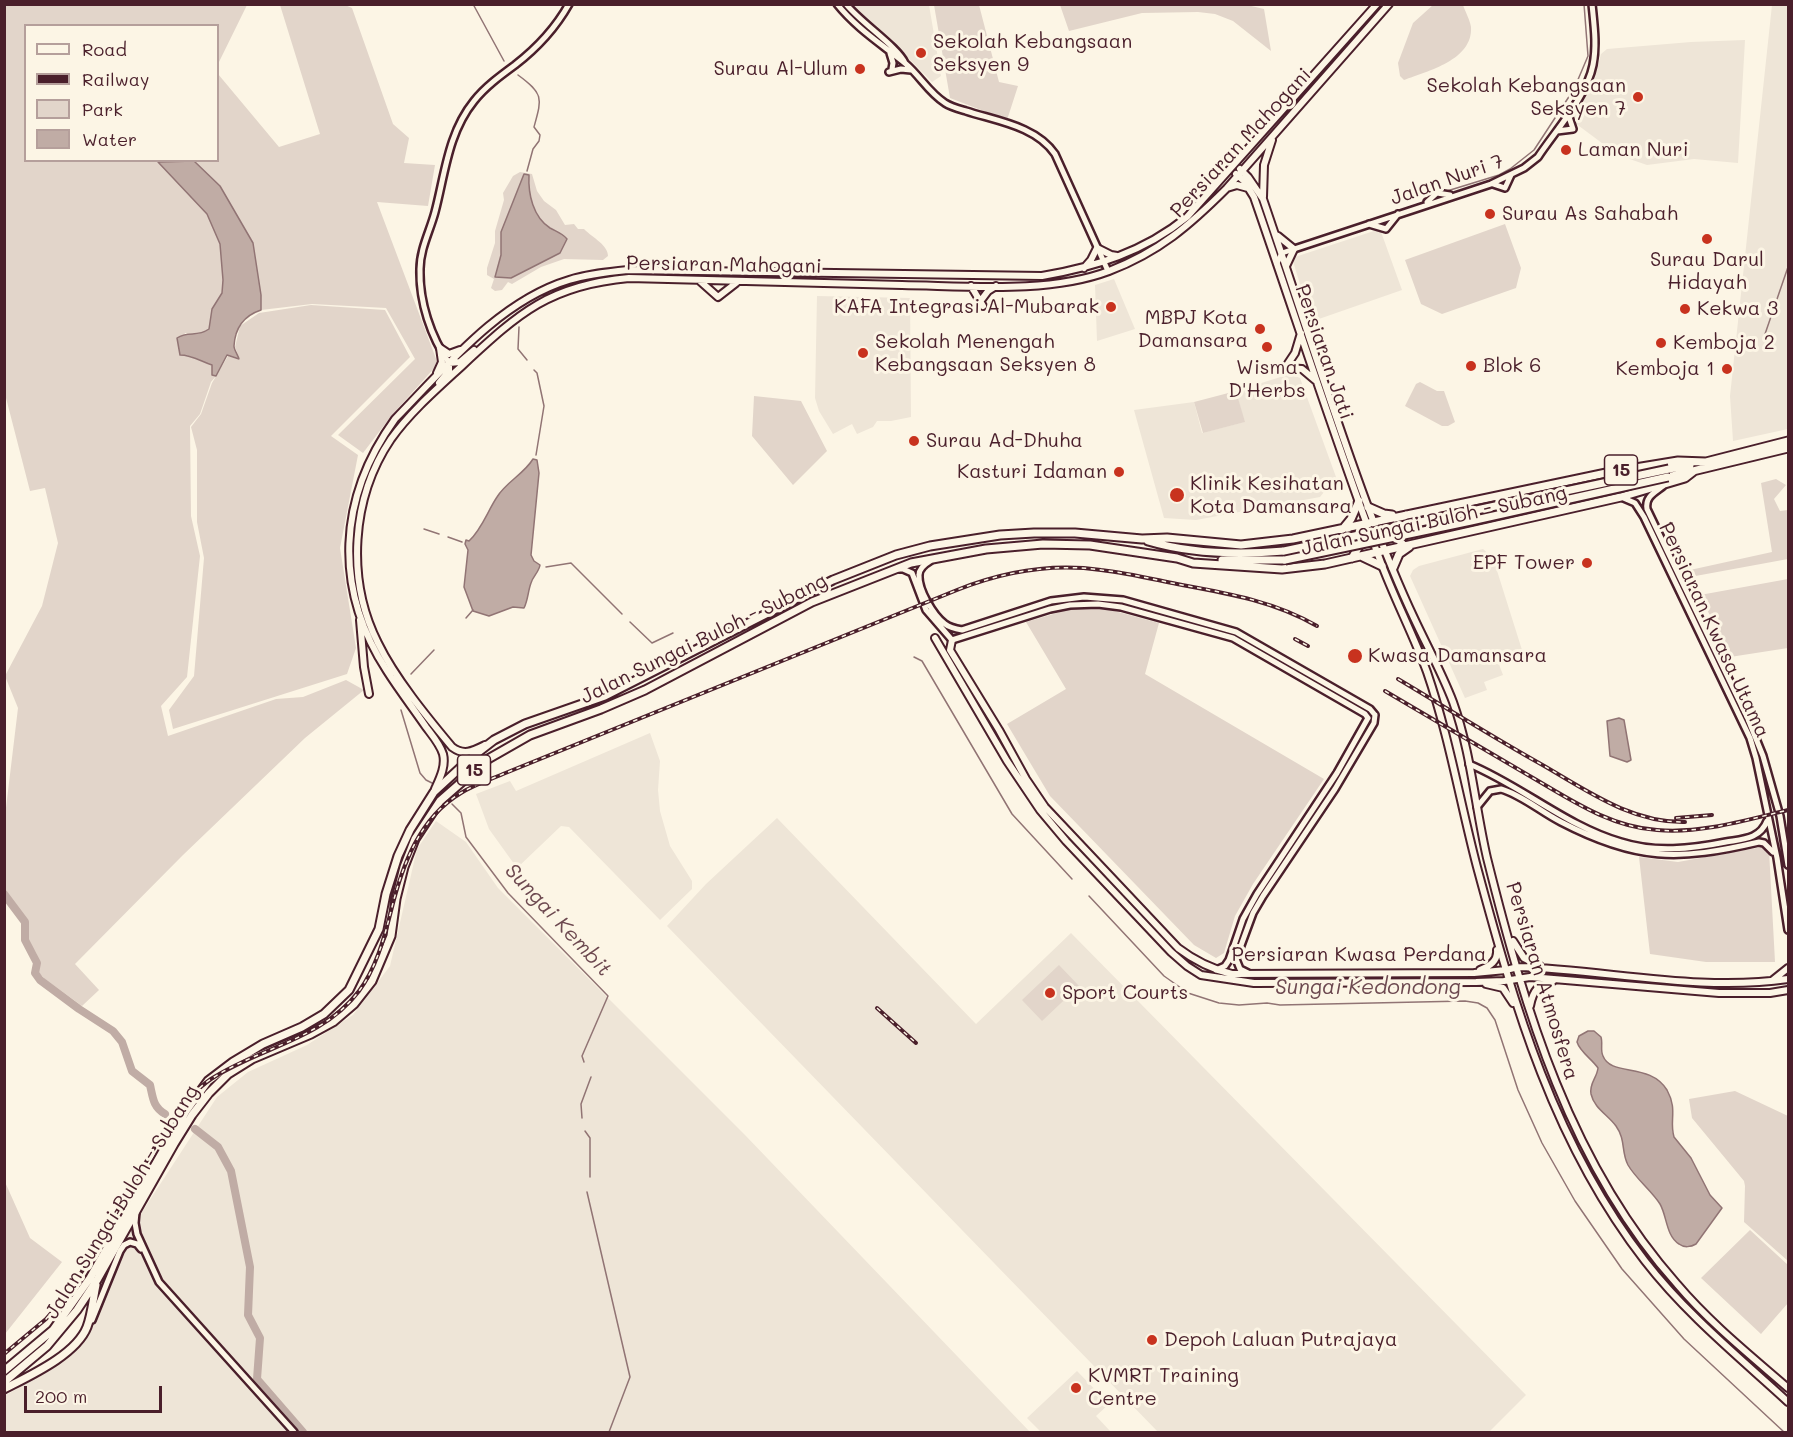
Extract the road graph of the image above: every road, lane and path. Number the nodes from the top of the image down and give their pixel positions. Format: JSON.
{"nodes":[{"id":1,"x":569,"y":4,"type":"edge"},
{"id":2,"x":837,"y":4,"type":"edge"},
{"id":3,"x":846,"y":4,"type":"edge"},
{"id":4,"x":1377,"y":4,"type":"edge"},
{"id":5,"x":1389,"y":4,"type":"edge"},
{"id":6,"x":1592,"y":4,"type":"edge"},
{"id":7,"x":889,"y":52,"type":"junction"},
{"id":8,"x":906,"y":64,"type":"junction"},
{"id":9,"x":911,"y":70,"type":"junction"},
{"id":10,"x":1569,"y":112,"type":"junction"},
{"id":11,"x":1555,"y":132,"type":"junction"},
{"id":12,"x":1273,"y":136,"type":"junction"},
{"id":13,"x":1233,"y":167,"type":"junction"},
{"id":14,"x":1240,"y":173,"type":"junction"},
{"id":15,"x":1227,"y":188,"type":"junction"},
{"id":16,"x":1249,"y":188,"type":"junction"},
{"id":17,"x":1263,"y":199,"type":"junction"},
{"id":18,"x":1398,"y":214,"type":"junction"},
{"id":19,"x":1368,"y":224,"type":"junction"},
{"id":20,"x":1275,"y":234,"type":"junction"},
{"id":21,"x":1097,"y":248,"type":"junction"},
{"id":22,"x":1294,"y":249,"type":"junction"},
{"id":23,"x":1282,"y":253,"type":"junction"},
{"id":24,"x":1120,"y":256,"type":"junction"},
{"id":25,"x":1104,"y":263,"type":"junction"},
{"id":26,"x":1277,"y":263,"type":"junction"},
{"id":27,"x":1286,"y":266,"type":"junction"},
{"id":28,"x":1083,"y":268,"type":"junction"},
{"id":29,"x":1108,"y":272,"type":"junction"},
{"id":30,"x":700,"y":280,"type":"junction"},
{"id":31,"x":739,"y":281,"type":"junction"},
{"id":32,"x":971,"y":286,"type":"junction"},
{"id":33,"x":996,"y":286,"type":"junction"},
{"id":34,"x":501,"y":330,"type":"junction"},
{"id":35,"x":1301,"y":333,"type":"junction"},
{"id":36,"x":467,"y":347,"type":"junction"},
{"id":37,"x":440,"y":348,"type":"junction"},
{"id":38,"x":450,"y":363,"type":"junction"},
{"id":39,"x":434,"y":379,"type":"junction"},
{"id":40,"x":1318,"y":383,"type":"junction"},
{"id":41,"x":428,"y":398,"type":"junction"},
{"id":42,"x":1788,"y":441,"type":"edge"},
{"id":43,"x":1788,"y":448,"type":"edge"},
{"id":44,"x":1706,"y":462,"type":"junction"},
{"id":45,"x":1694,"y":471,"type":"junction"},
{"id":46,"x":1668,"y":473,"type":"junction"},
{"id":47,"x":1664,"y":485,"type":"junction"},
{"id":48,"x":1621,"y":497,"type":"junction"},
{"id":49,"x":1359,"y":501,"type":"junction"},
{"id":50,"x":1368,"y":507,"type":"junction"},
{"id":51,"x":1407,"y":514,"type":"junction"},
{"id":52,"x":1397,"y":516,"type":"junction"},
{"id":53,"x":1370,"y":523,"type":"junction"},
{"id":54,"x":1342,"y":530,"type":"junction"},
{"id":55,"x":1142,"y":539,"type":"junction"},
{"id":56,"x":1417,"y":543,"type":"junction"},
{"id":57,"x":1404,"y":546,"type":"junction"},
{"id":58,"x":1386,"y":550,"type":"junction"},
{"id":59,"x":1377,"y":552,"type":"junction"},
{"id":60,"x":1355,"y":557,"type":"junction"},
{"id":61,"x":934,"y":558,"type":"junction"},
{"id":62,"x":1177,"y":558,"type":"junction"},
{"id":63,"x":1382,"y":566,"type":"junction"},
{"id":64,"x":1393,"y":568,"type":"junction"},
{"id":65,"x":887,"y":571,"type":"junction"},
{"id":66,"x":359,"y":614,"type":"junction"},
{"id":67,"x":944,"y":623,"type":"junction"},
{"id":68,"x":962,"y":630,"type":"junction"},
{"id":69,"x":935,"y":638,"type":"dead end"},
{"id":70,"x":949,"y":638,"type":"junction"},
{"id":71,"x":369,"y":694,"type":"dead end"},
{"id":72,"x":1375,"y":716,"type":"junction"},
{"id":73,"x":1368,"y":718,"type":"junction"},
{"id":74,"x":494,"y":740,"type":"junction"},
{"id":75,"x":1470,"y":764,"type":"junction"},
{"id":76,"x":1329,"y":786,"type":"junction"},
{"id":77,"x":1335,"y":789,"type":"junction"},
{"id":78,"x":434,"y":792,"type":"junction"},
{"id":79,"x":1477,"y":807,"type":"junction"},
{"id":80,"x":1780,"y":816,"type":"junction"},
{"id":81,"x":1768,"y":819,"type":"junction"},
{"id":82,"x":1788,"y":824,"type":"edge"},
{"id":83,"x":1788,"y":839,"type":"edge"},
{"id":84,"x":1786,"y":845,"type":"junction"},
{"id":85,"x":1777,"y":858,"type":"junction"},
{"id":86,"x":1788,"y":865,"type":"edge"},
{"id":87,"x":1788,"y":930,"type":"edge"},
{"id":88,"x":1508,"y":933,"type":"junction"},
{"id":89,"x":1496,"y":936,"type":"junction"},
{"id":90,"x":1518,"y":967,"type":"junction"},
{"id":91,"x":1546,"y":968,"type":"junction"},
{"id":92,"x":1788,"y":968,"type":"edge"},
{"id":93,"x":1216,"y":970,"type":"junction"},
{"id":94,"x":1506,"y":970,"type":"junction"},
{"id":95,"x":1248,"y":973,"type":"junction"},
{"id":96,"x":1474,"y":973,"type":"junction"},
{"id":97,"x":1521,"y":977,"type":"junction"},
{"id":98,"x":1560,"y":979,"type":"junction"},
{"id":99,"x":1788,"y":979,"type":"edge"},
{"id":100,"x":1509,"y":980,"type":"junction"},
{"id":101,"x":1770,"y":981,"type":"junction"},
{"id":102,"x":1476,"y":982,"type":"junction"},
{"id":103,"x":1788,"y":990,"type":"edge"},
{"id":104,"x":1770,"y":993,"type":"junction"},
{"id":105,"x":1788,"y":995,"type":"edge"},
{"id":106,"x":1529,"y":1008,"type":"junction"},
{"id":107,"x":1518,"y":1011,"type":"junction"},
{"id":108,"x":136,"y":1210,"type":"junction"},
{"id":109,"x":146,"y":1255,"type":"junction"},
{"id":110,"x":97,"y":1280,"type":"junction"},
{"id":111,"x":86,"y":1329,"type":"junction"},
{"id":112,"x":4,"y":1371,"type":"edge"},
{"id":113,"x":4,"y":1382,"type":"edge"},
{"id":114,"x":1788,"y":1388,"type":"edge"},
{"id":115,"x":4,"y":1389,"type":"edge"},
{"id":116,"x":1788,"y":1402,"type":"edge"},
{"id":117,"x":294,"y":1432,"type":"edge"}],
"edges":[{"from":1,"to":37,"type":"street"},
{"from":2,"to":7,"type":"street"},
{"from":3,"to":8,"type":"street"},
{"from":4,"to":13,"type":"main road","name":"Persiaran Mahogani"},
{"from":5,"to":12,"type":"main road","name":"Persiaran Mahogani"},
{"from":6,"to":10,"type":"street","name":"Jalan Nuri 7"},
{"from":7,"to":8,"type":"street"},
{"from":7,"to":9,"type":"street"},
{"from":8,"to":9,"type":"street"},
{"from":9,"to":21,"type":"street"},
{"from":10,"to":11,"type":"street","name":"Jalan Nuri 7"},
{"from":10,"to":11,"type":"street"},
{"from":11,"to":18,"type":"street","name":"Jalan Nuri 7"},
{"from":12,"to":14,"type":"main road","name":"Persiaran Mahogani"},
{"from":12,"to":17,"type":"main road"},
{"from":13,"to":14,"type":"main road","name":"Persiaran Jati"},
{"from":13,"to":24,"type":"main road","name":"Persiaran Mahogani"},
{"from":14,"to":15,"type":"main road","name":"Persiaran Mahogani"},
{"from":14,"to":16,"type":"main road","name":"Persiaran Jati"},
{"from":14,"to":17,"type":"main road","name":"Persiaran Jati"},
{"from":15,"to":16,"type":"main road"},
{"from":15,"to":29,"type":"main road","name":"Persiaran Mahogani"},
{"from":16,"to":26,"type":"main road","name":"Persiaran Jati"},
{"from":17,"to":20,"type":"main road","name":"Persiaran Jati"},
{"from":18,"to":19,"type":"street","name":"Jalan Nuri 7"},
{"from":18,"to":19,"type":"street"},
{"from":19,"to":22,"type":"street","name":"Jalan Nuri 7"},
{"from":20,"to":22,"type":"main road"},
{"from":20,"to":23,"type":"main road","name":"Persiaran Jati"},
{"from":21,"to":24,"type":"main road"},
{"from":21,"to":25,"type":"street"},
{"from":21,"to":28,"type":"main road"},
{"from":22,"to":23,"type":"street","name":"Jalan Nuri 7"},
{"from":22,"to":27,"type":"main road"},
{"from":23,"to":26,"type":"street"},
{"from":23,"to":27,"type":"main road","name":"Persiaran Jati"},
{"from":24,"to":25,"type":"main road","name":"Persiaran Mahogani"},
{"from":25,"to":28,"type":"main road","name":"Persiaran Mahogani"},
{"from":25,"to":29,"type":"street"},
{"from":26,"to":35,"type":"main road","name":"Persiaran Jati"},
{"from":27,"to":50,"type":"main road","name":"Persiaran Jati"},
{"from":28,"to":36,"type":"main road","name":"Persiaran Mahogani"},
{"from":29,"to":33,"type":"main road","name":"Persiaran Mahogani"},
{"from":30,"to":31,"type":"main road","name":"Persiaran Mahogani"},
{"from":30,"to":31,"type":"main road"},
{"from":30,"to":34,"type":"main road","name":"Persiaran Mahogani"},
{"from":31,"to":32,"type":"main road","name":"Persiaran Mahogani"},
{"from":32,"to":33,"type":"main road","name":"Persiaran Mahogani"},
{"from":32,"to":33,"type":"main road"},
{"from":34,"to":38,"type":"main road"},
{"from":34,"to":41,"type":"main road","name":"Persiaran Mahogani"},
{"from":35,"to":40,"type":"main road","name":"Persiaran Jati"},
{"from":35,"to":40,"type":"main road"},
{"from":36,"to":37,"type":"main road"},
{"from":36,"to":38,"type":"main road","name":"Persiaran Mahogani"},
{"from":37,"to":38,"type":"street"},
{"from":37,"to":39,"type":"main road"},
{"from":38,"to":39,"type":"main road","name":"Persiaran Mahogani"},
{"from":38,"to":41,"type":"main road"},
{"from":39,"to":66,"type":"main road","name":"Persiaran Mahogani"},
{"from":40,"to":49,"type":"main road","name":"Persiaran Jati"},
{"from":41,"to":74,"type":"main road","name":"Persiaran Mahogani"},
{"from":42,"to":44,"type":"highway","name":"Jalan Sungai Buloh - Subang","number":"15"},
{"from":43,"to":45,"type":"highway","name":"Jalan Sungai Buloh - Subang","number":"15"},
{"from":44,"to":46,"type":"highway","name":"Jalan Sungai Buloh - Subang"},
{"from":44,"to":51,"type":"highway","name":"Jalan Sungai Buloh - Subang","number":"15"},
{"from":45,"to":46,"type":"highway","name":"Jalan Sungai Buloh - Subang"},
{"from":45,"to":47,"type":"highway","name":"Jalan Sungai Buloh - Subang","number":"15"},
{"from":46,"to":55,"type":"highway","name":"Jalan Sungai Buloh - Subang","bridge":true},
{"from":46,"to":62,"type":"highway","name":"Jalan Sungai Buloh - Subang","bridge":true},
{"from":47,"to":48,"type":"highway","name":"Jalan Sungai Buloh - Subang","number":"15"},
{"from":47,"to":80,"type":"street","name":"Persiaran Kwasa Utama"},
{"from":48,"to":56,"type":"highway","name":"Jalan Sungai Buloh - Subang","number":"15"},
{"from":48,"to":81,"type":"street","name":"Persiaran Kwasa Utama"},
{"from":49,"to":53,"type":"main road","name":"Persiaran Jati"},
{"from":49,"to":54,"type":"highway"},
{"from":50,"to":52,"type":"highway","name":"Jalan Sungai Buloh - Subang","number":"15"},
{"from":50,"to":53,"type":"main road","name":"Persiaran Jati"},
{"from":51,"to":52,"type":"highway","name":"Jalan Sungai Buloh - Subang","number":"15"},
{"from":51,"to":57,"type":"highway"},
{"from":52,"to":53,"type":"highway","name":"Jalan Sungai Buloh - Subang","number":"15"},
{"from":53,"to":54,"type":"highway","name":"Jalan Sungai Buloh - Subang","number":"15"},
{"from":53,"to":58,"type":"main road","name":"Persiaran Atmosfera"},
{"from":53,"to":59,"type":"main road","name":"Persiaran Jati"},
{"from":54,"to":55,"type":"highway","name":"Jalan Sungai Buloh - Subang","number":"15"},
{"from":54,"to":60,"type":"highway"},
{"from":55,"to":74,"type":"highway","name":"Jalan Sungai Buloh - Subang","number":"15"},
{"from":56,"to":57,"type":"highway","name":"Jalan Sungai Buloh - Subang","number":"15"},
{"from":56,"to":64,"type":"highway"},
{"from":57,"to":58,"type":"highway","name":"Jalan Sungai Buloh - Subang","number":"15"},
{"from":58,"to":59,"type":"highway","name":"Jalan Sungai Buloh - Subang","number":"15"},
{"from":58,"to":64,"type":"main road","name":"Persiaran Atmosfera"},
{"from":59,"to":60,"type":"highway","name":"Jalan Sungai Buloh - Subang","number":"15"},
{"from":59,"to":63,"type":"main road","name":"Persiaran Atmosfera"},
{"from":60,"to":62,"type":"highway","name":"Jalan Sungai Buloh - Subang","number":"15"},
{"from":60,"to":63,"type":"highway"},
{"from":61,"to":62,"type":"highway","name":"Jalan Sungai Buloh - Subang","number":"15"},
{"from":61,"to":65,"type":"highway","name":"Jalan Sungai Buloh - Subang","number":"15"},
{"from":61,"to":67,"type":"street"},
{"from":63,"to":89,"type":"main road","name":"Persiaran Atmosfera"},
{"from":64,"to":75,"type":"main road","name":"Persiaran Atmosfera"},
{"from":65,"to":70,"type":"street"},
{"from":65,"to":108,"type":"highway","name":"Jalan Sungai Buloh - Subang","number":"15"},
{"from":66,"to":71,"type":"main road"},
{"from":66,"to":78,"type":"main road","name":"Persiaran Mahogani"},
{"from":67,"to":68,"type":"street"},
{"from":67,"to":70,"type":"street"},
{"from":68,"to":70,"type":"street"},
{"from":68,"to":72,"type":"street"},
{"from":69,"to":102,"type":"main road","name":"Persiaran Kwasa Perdana"},
{"from":70,"to":73,"type":"street"},
{"from":70,"to":93,"type":"main road","name":"Persiaran Kwasa Perdana"},
{"from":72,"to":73,"type":"street"},
{"from":72,"to":77,"type":"street"},
{"from":73,"to":76,"type":"street"},
{"from":74,"to":78,"type":"highway","name":"Jalan Sungai Buloh - Subang","number":"15"},
{"from":75,"to":79,"type":"main road","name":"Persiaran Atmosfera"},
{"from":75,"to":81,"type":"street"},
{"from":76,"to":77,"type":"street"},
{"from":76,"to":93,"type":"street"},
{"from":77,"to":95,"type":"street"},
{"from":78,"to":112,"type":"highway","name":"Jalan Sungai Buloh - Subang","number":"15"},
{"from":79,"to":85,"type":"street"},
{"from":79,"to":88,"type":"main road","name":"Persiaran Atmosfera"},
{"from":80,"to":82,"type":"street"},
{"from":80,"to":84,"type":"street","name":"Persiaran Kwasa Utama"},
{"from":81,"to":85,"type":"street","name":"Persiaran Kwasa Utama"},
{"from":83,"to":84,"type":"street"},
{"from":84,"to":86,"type":"street","name":"Persiaran Kwasa Utama"},
{"from":85,"to":87,"type":"street","name":"Persiaran Kwasa Utama"},
{"from":88,"to":90,"type":"main road","name":"Persiaran Atmosfera"},
{"from":88,"to":91,"type":"main road"},
{"from":89,"to":94,"type":"main road","name":"Persiaran Atmosfera"},
{"from":89,"to":96,"type":"main road"},
{"from":90,"to":91,"type":"main road","name":"Persiaran Kwasa Perdana"},
{"from":90,"to":94,"type":"main road","name":"Persiaran Kwasa Perdana"},
{"from":90,"to":97,"type":"main road","name":"Persiaran Atmosfera"},
{"from":91,"to":101,"type":"main road","name":"Persiaran Kwasa Perdana"},
{"from":92,"to":101,"type":"main road"},
{"from":93,"to":95,"type":"main road","name":"Persiaran Kwasa Perdana"},
{"from":94,"to":96,"type":"main road","name":"Persiaran Kwasa Perdana"},
{"from":94,"to":100,"type":"main road","name":"Persiaran Atmosfera"},
{"from":95,"to":96,"type":"main road","name":"Persiaran Kwasa Perdana"},
{"from":97,"to":98,"type":"main road","name":"Persiaran Kwasa Perdana"},
{"from":97,"to":100,"type":"main road","name":"Persiaran Kwasa Perdana"},
{"from":97,"to":106,"type":"main road","name":"Persiaran Atmosfera"},
{"from":98,"to":104,"type":"main road","name":"Persiaran Kwasa Perdana"},
{"from":98,"to":106,"type":"main road"},
{"from":99,"to":101,"type":"main road","name":"Persiaran Kwasa Perdana"},
{"from":100,"to":102,"type":"main road","name":"Persiaran Kwasa Perdana"},
{"from":100,"to":107,"type":"main road","name":"Persiaran Atmosfera"},
{"from":102,"to":107,"type":"main road"},
{"from":103,"to":104,"type":"main road","name":"Persiaran Kwasa Perdana"},
{"from":104,"to":105,"type":"main road"},
{"from":106,"to":114,"type":"main road","name":"Persiaran Atmosfera"},
{"from":107,"to":116,"type":"main road","name":"Persiaran Atmosfera"},
{"from":108,"to":109,"type":"street"},
{"from":108,"to":110,"type":"highway","name":"Jalan Sungai Buloh - Subang","number":"15"},
{"from":109,"to":111,"type":"street"},
{"from":109,"to":117,"type":"street"},
{"from":110,"to":111,"type":"highway"},
{"from":110,"to":113,"type":"highway","name":"Jalan Sungai Buloh - Subang","number":"15"},
{"from":111,"to":115,"type":"highway"}]}
